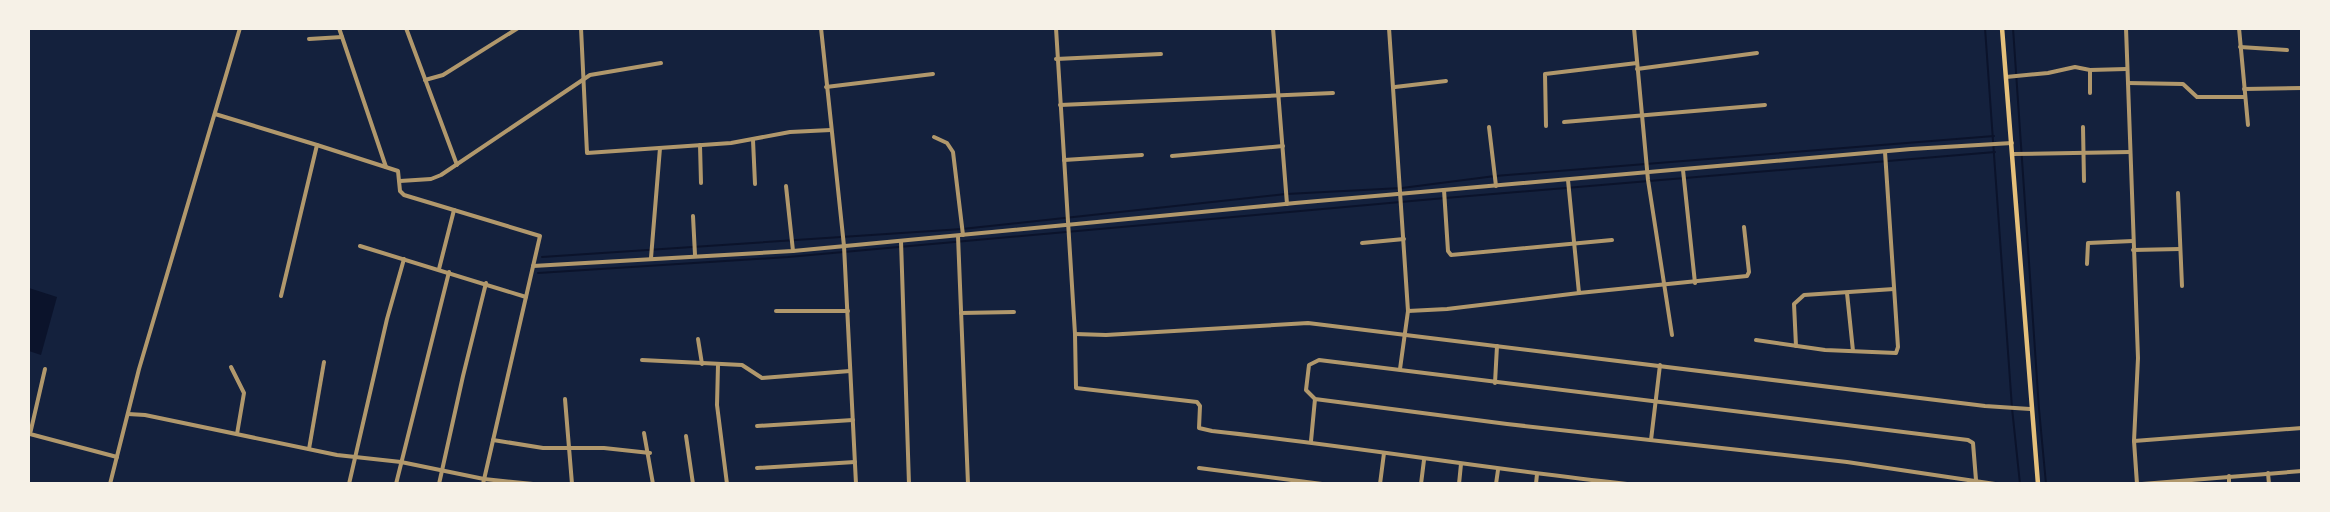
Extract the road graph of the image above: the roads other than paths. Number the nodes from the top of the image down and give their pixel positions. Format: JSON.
{"nodes":[{"id":1,"x":240,"y":28,"type":"edge"},
{"id":2,"x":339,"y":28,"type":"edge"},
{"id":3,"x":406,"y":28,"type":"edge"},
{"id":4,"x":518,"y":28,"type":"edge"},
{"id":5,"x":581,"y":28,"type":"edge"},
{"id":6,"x":821,"y":28,"type":"edge"},
{"id":7,"x":1056,"y":28,"type":"edge"},
{"id":8,"x":1273,"y":28,"type":"edge"},
{"id":9,"x":1389,"y":28,"type":"edge"},
{"id":10,"x":1634,"y":28,"type":"edge"},
{"id":11,"x":2002,"y":28,"type":"edge"},
{"id":12,"x":2126,"y":28,"type":"edge"},
{"id":13,"x":2239,"y":28,"type":"edge"},
{"id":14,"x":342,"y":37,"type":"junction"},
{"id":15,"x":309,"y":39,"type":"dead end"},
{"id":16,"x":2240,"y":48,"type":"junction"},
{"id":17,"x":2287,"y":50,"type":"dead end"},
{"id":18,"x":1757,"y":53,"type":"dead end"},
{"id":19,"x":1161,"y":54,"type":"dead end"},
{"id":20,"x":1056,"y":59,"type":"junction"},
{"id":21,"x":661,"y":63,"type":"dead end"},
{"id":22,"x":1637,"y":66,"type":"junction"},
{"id":23,"x":2126,"y":69,"type":"junction"},
{"id":24,"x":2090,"y":70,"type":"junction"},
{"id":25,"x":933,"y":74,"type":"dead end"},
{"id":26,"x":2006,"y":77,"type":"junction"},
{"id":27,"x":426,"y":80,"type":"junction"},
{"id":28,"x":582,"y":80,"type":"junction"},
{"id":29,"x":1446,"y":81,"type":"dead end"},
{"id":30,"x":2128,"y":83,"type":"junction"},
{"id":31,"x":826,"y":87,"type":"junction"},
{"id":32,"x":1395,"y":87,"type":"junction"},
{"id":33,"x":2301,"y":88,"type":"edge"},
{"id":34,"x":2244,"y":89,"type":"junction"},
{"id":35,"x":1333,"y":93,"type":"dead end"},
{"id":36,"x":2090,"y":93,"type":"dead end"},
{"id":37,"x":1279,"y":97,"type":"junction"},
{"id":38,"x":2244,"y":97,"type":"junction"},
{"id":39,"x":1060,"y":105,"type":"junction"},
{"id":40,"x":1765,"y":105,"type":"dead end"},
{"id":41,"x":215,"y":114,"type":"junction"},
{"id":42,"x":1641,"y":117,"type":"junction"},
{"id":43,"x":1564,"y":122,"type":"dead end"},
{"id":44,"x":2248,"y":125,"type":"dead end"},
{"id":45,"x":1546,"y":126,"type":"dead end"},
{"id":46,"x":1489,"y":127,"type":"dead end"},
{"id":47,"x":2083,"y":127,"type":"dead end"},
{"id":48,"x":831,"y":130,"type":"junction"},
{"id":49,"x":934,"y":137,"type":"dead end"},
{"id":50,"x":753,"y":140,"type":"junction"},
{"id":51,"x":2013,"y":143,"type":"junction"},
{"id":52,"x":317,"y":145,"type":"junction"},
{"id":53,"x":700,"y":145,"type":"junction"},
{"id":54,"x":1284,"y":146,"type":"junction"},
{"id":55,"x":660,"y":148,"type":"junction"},
{"id":56,"x":1885,"y":152,"type":"junction"},
{"id":57,"x":2084,"y":152,"type":"junction"},
{"id":58,"x":2130,"y":152,"type":"junction"},
{"id":59,"x":2013,"y":154,"type":"junction"},
{"id":60,"x":1142,"y":155,"type":"dead end"},
{"id":61,"x":1172,"y":156,"type":"dead end"},
{"id":62,"x":1064,"y":160,"type":"junction"},
{"id":63,"x":457,"y":165,"type":"junction"},
{"id":64,"x":386,"y":167,"type":"junction"},
{"id":65,"x":1683,"y":170,"type":"junction"},
{"id":66,"x":1647,"y":173,"type":"junction"},
{"id":67,"x":1568,"y":180,"type":"junction"},
{"id":68,"x":400,"y":181,"type":"junction"},
{"id":69,"x":2084,"y":181,"type":"dead end"},
{"id":70,"x":701,"y":183,"type":"dead end"},
{"id":71,"x":755,"y":184,"type":"dead end"},
{"id":72,"x":786,"y":186,"type":"dead end"},
{"id":73,"x":1496,"y":186,"type":"junction"},
{"id":74,"x":1444,"y":190,"type":"junction"},
{"id":75,"x":2178,"y":193,"type":"dead end"},
{"id":76,"x":1402,"y":195,"type":"junction"},
{"id":77,"x":1287,"y":204,"type":"junction"},
{"id":78,"x":454,"y":210,"type":"junction"},
{"id":79,"x":693,"y":216,"type":"dead end"},
{"id":80,"x":1068,"y":225,"type":"junction"},
{"id":81,"x":1744,"y":227,"type":"dead end"},
{"id":82,"x":960,"y":235,"type":"junction"},
{"id":83,"x":1404,"y":239,"type":"junction"},
{"id":84,"x":1612,"y":240,"type":"dead end"},
{"id":85,"x":901,"y":241,"type":"junction"},
{"id":86,"x":2133,"y":241,"type":"junction"},
{"id":87,"x":1362,"y":243,"type":"dead end"},
{"id":88,"x":1573,"y":244,"type":"junction"},
{"id":89,"x":360,"y":246,"type":"dead end"},
{"id":90,"x":844,"y":246,"type":"junction"},
{"id":91,"x":2180,"y":249,"type":"junction"},
{"id":92,"x":2133,"y":250,"type":"junction"},
{"id":93,"x":793,"y":251,"type":"junction"},
{"id":94,"x":695,"y":255,"type":"junction"},
{"id":95,"x":651,"y":258,"type":"junction"},
{"id":96,"x":404,"y":259,"type":"junction"},
{"id":97,"x":2087,"y":264,"type":"dead end"},
{"id":98,"x":533,"y":266,"type":"junction"},
{"id":99,"x":440,"y":270,"type":"junction"},
{"id":100,"x":448,"y":272,"type":"junction"},
{"id":101,"x":486,"y":283,"type":"junction"},
{"id":102,"x":1695,"y":283,"type":"junction"},
{"id":103,"x":1663,"y":285,"type":"junction"},
{"id":104,"x":2182,"y":286,"type":"dead end"},
{"id":105,"x":1893,"y":289,"type":"junction"},
{"id":106,"x":1579,"y":293,"type":"junction"},
{"id":107,"x":1847,"y":293,"type":"junction"},
{"id":108,"x":281,"y":296,"type":"dead end"},
{"id":109,"x":526,"y":297,"type":"junction"},
{"id":110,"x":776,"y":311,"type":"dead end"},
{"id":111,"x":848,"y":311,"type":"junction"},
{"id":112,"x":1408,"y":311,"type":"junction"},
{"id":113,"x":1014,"y":312,"type":"dead end"},
{"id":114,"x":961,"y":313,"type":"junction"},
{"id":115,"x":1075,"y":334,"type":"junction"},
{"id":116,"x":1406,"y":334,"type":"junction"},
{"id":117,"x":1672,"y":335,"type":"dead end"},
{"id":118,"x":698,"y":339,"type":"dead end"},
{"id":119,"x":1756,"y":340,"type":"dead end"},
{"id":120,"x":1497,"y":346,"type":"junction"},
{"id":121,"x":1796,"y":346,"type":"junction"},
{"id":122,"x":1853,"y":351,"type":"junction"},
{"id":123,"x":642,"y":360,"type":"dead end"},
{"id":124,"x":324,"y":362,"type":"dead end"},
{"id":125,"x":702,"y":364,"type":"junction"},
{"id":126,"x":718,"y":365,"type":"junction"},
{"id":127,"x":1660,"y":365,"type":"junction"},
{"id":128,"x":231,"y":368,"type":"dead end"},
{"id":129,"x":45,"y":369,"type":"dead end"},
{"id":130,"x":1400,"y":369,"type":"junction"},
{"id":131,"x":850,"y":371,"type":"junction"},
{"id":132,"x":1495,"y":383,"type":"junction"},
{"id":133,"x":565,"y":399,"type":"dead end"},
{"id":134,"x":1315,"y":399,"type":"junction"},
{"id":135,"x":1657,"y":402,"type":"junction"},
{"id":136,"x":2030,"y":409,"type":"junction"},
{"id":137,"x":127,"y":414,"type":"junction"},
{"id":138,"x":853,"y":420,"type":"junction"},
{"id":139,"x":757,"y":426,"type":"dead end"},
{"id":140,"x":2301,"y":428,"type":"edge"},
{"id":141,"x":644,"y":433,"type":"dead end"},
{"id":142,"x":29,"y":434,"type":"edge"},
{"id":143,"x":237,"y":434,"type":"junction"},
{"id":144,"x":686,"y":436,"type":"dead end"},
{"id":145,"x":493,"y":440,"type":"junction"},
{"id":146,"x":1651,"y":440,"type":"junction"},
{"id":147,"x":1311,"y":441,"type":"junction"},
{"id":148,"x":2134,"y":441,"type":"junction"},
{"id":149,"x":309,"y":449,"type":"junction"},
{"id":150,"x":570,"y":450,"type":"junction"},
{"id":151,"x":650,"y":453,"type":"junction"},
{"id":152,"x":1384,"y":453,"type":"junction"},
{"id":153,"x":117,"y":457,"type":"junction"},
{"id":154,"x":354,"y":458,"type":"junction"},
{"id":155,"x":1424,"y":460,"type":"junction"},
{"id":156,"x":401,"y":462,"type":"junction"},
{"id":157,"x":855,"y":462,"type":"junction"},
{"id":158,"x":1461,"y":464,"type":"junction"},
{"id":159,"x":757,"y":468,"type":"dead end"},
{"id":160,"x":1199,"y":468,"type":"dead end"},
{"id":161,"x":1498,"y":470,"type":"junction"},
{"id":162,"x":442,"y":471,"type":"junction"},
{"id":163,"x":2301,"y":471,"type":"edge"},
{"id":164,"x":2268,"y":473,"type":"junction"},
{"id":165,"x":1537,"y":474,"type":"junction"},
{"id":166,"x":2229,"y":476,"type":"junction"},
{"id":167,"x":1976,"y":480,"type":"junction"},
{"id":168,"x":483,"y":481,"type":"edge"},
{"id":169,"x":1573,"y":481,"type":"edge"},
{"id":170,"x":2187,"y":482,"type":"edge"},
{"id":171,"x":110,"y":483,"type":"edge"},
{"id":172,"x":349,"y":483,"type":"edge"},
{"id":173,"x":396,"y":483,"type":"edge"},
{"id":174,"x":440,"y":483,"type":"edge"},
{"id":175,"x":533,"y":483,"type":"edge"},
{"id":176,"x":572,"y":483,"type":"edge"},
{"id":177,"x":653,"y":483,"type":"edge"},
{"id":178,"x":693,"y":483,"type":"edge"},
{"id":179,"x":727,"y":483,"type":"edge"},
{"id":180,"x":856,"y":483,"type":"edge"},
{"id":181,"x":909,"y":483,"type":"edge"},
{"id":182,"x":968,"y":483,"type":"edge"},
{"id":183,"x":1322,"y":483,"type":"edge"},
{"id":184,"x":1380,"y":483,"type":"edge"},
{"id":185,"x":1421,"y":483,"type":"edge"},
{"id":186,"x":1459,"y":483,"type":"edge"},
{"id":187,"x":1496,"y":483,"type":"edge"},
{"id":188,"x":1536,"y":483,"type":"edge"},
{"id":189,"x":1627,"y":483,"type":"edge"},
{"id":190,"x":1995,"y":483,"type":"edge"},
{"id":191,"x":2038,"y":483,"type":"edge"},
{"id":192,"x":2137,"y":483,"type":"edge"},
{"id":193,"x":2142,"y":483,"type":"edge"},
{"id":194,"x":2146,"y":483,"type":"edge"},
{"id":195,"x":2229,"y":483,"type":"edge"},
{"id":196,"x":2269,"y":483,"type":"edge"}],
"edges":[{"from":1,"to":41,"type":"street"},
{"from":2,"to":14,"type":"street"},
{"from":3,"to":27,"type":"street"},
{"from":4,"to":27,"type":"street"},
{"from":5,"to":28,"type":"street"},
{"from":6,"to":31,"type":"street"},
{"from":7,"to":20,"type":"street"},
{"from":8,"to":37,"type":"street"},
{"from":9,"to":32,"type":"street"},
{"from":10,"to":22,"type":"street"},
{"from":11,"to":26,"type":"main road"},
{"from":12,"to":23,"type":"street"},
{"from":13,"to":16,"type":"street"},
{"from":14,"to":15,"type":"street"},
{"from":14,"to":64,"type":"street"},
{"from":16,"to":17,"type":"street"},
{"from":16,"to":34,"type":"street"},
{"from":18,"to":22,"type":"street"},
{"from":19,"to":20,"type":"street"},
{"from":20,"to":39,"type":"street"},
{"from":21,"to":28,"type":"street"},
{"from":22,"to":42,"type":"street"},
{"from":22,"to":45,"type":"street"},
{"from":23,"to":24,"type":"street"},
{"from":23,"to":30,"type":"street"},
{"from":24,"to":26,"type":"street"},
{"from":24,"to":36,"type":"street"},
{"from":25,"to":31,"type":"street"},
{"from":26,"to":51,"type":"main road"},
{"from":27,"to":63,"type":"street"},
{"from":28,"to":55,"type":"street"},
{"from":28,"to":63,"type":"street"},
{"from":29,"to":32,"type":"street"},
{"from":30,"to":38,"type":"street"},
{"from":30,"to":58,"type":"street"},
{"from":31,"to":48,"type":"street"},
{"from":32,"to":76,"type":"street"},
{"from":33,"to":34,"type":"street"},
{"from":34,"to":38,"type":"street"},
{"from":35,"to":37,"type":"street"},
{"from":37,"to":39,"type":"street"},
{"from":37,"to":54,"type":"street"},
{"from":38,"to":44,"type":"street"},
{"from":39,"to":62,"type":"street"},
{"from":40,"to":42,"type":"street"},
{"from":41,"to":52,"type":"street"},
{"from":41,"to":137,"type":"street"},
{"from":42,"to":43,"type":"street"},
{"from":42,"to":66,"type":"street"},
{"from":46,"to":73,"type":"street"},
{"from":47,"to":57,"type":"street"},
{"from":48,"to":50,"type":"street"},
{"from":48,"to":90,"type":"street"},
{"from":49,"to":82,"type":"street"},
{"from":50,"to":53,"type":"street"},
{"from":50,"to":71,"type":"street"},
{"from":51,"to":56,"type":"street"},
{"from":51,"to":59,"type":"main road"},
{"from":52,"to":64,"type":"street"},
{"from":52,"to":108,"type":"street"},
{"from":53,"to":55,"type":"street"},
{"from":53,"to":70,"type":"street"},
{"from":54,"to":61,"type":"street"},
{"from":54,"to":77,"type":"street"},
{"from":55,"to":95,"type":"street"},
{"from":56,"to":65,"type":"street"},
{"from":56,"to":105,"type":"street"},
{"from":57,"to":58,"type":"street"},
{"from":57,"to":59,"type":"street"},
{"from":57,"to":69,"type":"street"},
{"from":58,"to":86,"type":"street"},
{"from":59,"to":136,"type":"main road"},
{"from":60,"to":62,"type":"street"},
{"from":62,"to":80,"type":"street"},
{"from":63,"to":68,"type":"street"},
{"from":64,"to":68,"type":"street"},
{"from":65,"to":66,"type":"street"},
{"from":65,"to":102,"type":"street"},
{"from":66,"to":67,"type":"street"},
{"from":66,"to":103,"type":"street"},
{"from":67,"to":73,"type":"street"},
{"from":67,"to":88,"type":"street"},
{"from":68,"to":78,"type":"street"},
{"from":72,"to":93,"type":"street"},
{"from":73,"to":74,"type":"street"},
{"from":74,"to":76,"type":"street"},
{"from":74,"to":88,"type":"street"},
{"from":75,"to":91,"type":"street"},
{"from":76,"to":77,"type":"street"},
{"from":76,"to":83,"type":"street"},
{"from":77,"to":80,"type":"street"},
{"from":78,"to":98,"type":"street"},
{"from":78,"to":99,"type":"street"},
{"from":79,"to":94,"type":"street"},
{"from":80,"to":82,"type":"street"},
{"from":80,"to":115,"type":"street"},
{"from":81,"to":102,"type":"street"},
{"from":82,"to":85,"type":"street"},
{"from":82,"to":114,"type":"street"},
{"from":83,"to":87,"type":"street"},
{"from":83,"to":112,"type":"street"},
{"from":84,"to":88,"type":"street"},
{"from":85,"to":90,"type":"street"},
{"from":85,"to":181,"type":"street"},
{"from":86,"to":92,"type":"street"},
{"from":86,"to":97,"type":"street"},
{"from":88,"to":106,"type":"street"},
{"from":89,"to":96,"type":"street"},
{"from":90,"to":93,"type":"street"},
{"from":90,"to":111,"type":"street"},
{"from":91,"to":92,"type":"street"},
{"from":91,"to":104,"type":"street"},
{"from":92,"to":148,"type":"street"},
{"from":93,"to":94,"type":"street"},
{"from":94,"to":95,"type":"street"},
{"from":95,"to":98,"type":"street"},
{"from":96,"to":99,"type":"street"},
{"from":96,"to":154,"type":"street"},
{"from":98,"to":109,"type":"street"},
{"from":99,"to":100,"type":"street"},
{"from":100,"to":101,"type":"street"},
{"from":100,"to":156,"type":"street"},
{"from":101,"to":109,"type":"street"},
{"from":101,"to":162,"type":"street"},
{"from":102,"to":103,"type":"street"},
{"from":103,"to":106,"type":"street"},
{"from":103,"to":117,"type":"street"},
{"from":105,"to":107,"type":"street"},
{"from":105,"to":122,"type":"street"},
{"from":106,"to":112,"type":"street"},
{"from":107,"to":121,"type":"street"},
{"from":107,"to":122,"type":"street"},
{"from":109,"to":145,"type":"street"},
{"from":110,"to":111,"type":"street"},
{"from":111,"to":131,"type":"street"},
{"from":112,"to":116,"type":"street"},
{"from":113,"to":114,"type":"street"},
{"from":114,"to":182,"type":"street"},
{"from":115,"to":116,"type":"street"},
{"from":115,"to":147,"type":"street"},
{"from":116,"to":120,"type":"street"},
{"from":116,"to":130,"type":"street"},
{"from":118,"to":125,"type":"street"},
{"from":119,"to":121,"type":"street"},
{"from":120,"to":127,"type":"street"},
{"from":120,"to":132,"type":"street"},
{"from":121,"to":122,"type":"street"},
{"from":123,"to":125,"type":"street"},
{"from":124,"to":149,"type":"street"},
{"from":125,"to":126,"type":"street"},
{"from":126,"to":131,"type":"street"},
{"from":126,"to":179,"type":"street"},
{"from":127,"to":135,"type":"street"},
{"from":127,"to":136,"type":"street"},
{"from":128,"to":143,"type":"street"},
{"from":129,"to":142,"type":"street"},
{"from":130,"to":132,"type":"street"},
{"from":130,"to":134,"type":"street"},
{"from":131,"to":138,"type":"street"},
{"from":132,"to":135,"type":"street"},
{"from":133,"to":150,"type":"street"},
{"from":134,"to":146,"type":"street"},
{"from":134,"to":147,"type":"street"},
{"from":135,"to":146,"type":"street"},
{"from":135,"to":167,"type":"street"},
{"from":136,"to":191,"type":"main road"},
{"from":137,"to":143,"type":"street"},
{"from":137,"to":153,"type":"street"},
{"from":138,"to":139,"type":"street"},
{"from":138,"to":157,"type":"street"},
{"from":140,"to":148,"type":"street"},
{"from":141,"to":151,"type":"street"},
{"from":142,"to":153,"type":"street"},
{"from":143,"to":149,"type":"street"},
{"from":144,"to":178,"type":"street"},
{"from":145,"to":150,"type":"street"},
{"from":145,"to":168,"type":"street"},
{"from":146,"to":167,"type":"street"},
{"from":147,"to":152,"type":"street"},
{"from":148,"to":192,"type":"street"},
{"from":149,"to":154,"type":"street"},
{"from":150,"to":151,"type":"street"},
{"from":150,"to":176,"type":"street"},
{"from":151,"to":177,"type":"street"},
{"from":152,"to":155,"type":"street"},
{"from":152,"to":184,"type":"street"},
{"from":153,"to":171,"type":"street"},
{"from":154,"to":156,"type":"street"},
{"from":154,"to":172,"type":"street"},
{"from":155,"to":158,"type":"street"},
{"from":155,"to":185,"type":"street"},
{"from":156,"to":162,"type":"street"},
{"from":156,"to":173,"type":"street"},
{"from":157,"to":159,"type":"street"},
{"from":157,"to":180,"type":"street"},
{"from":158,"to":161,"type":"street"},
{"from":158,"to":186,"type":"street"},
{"from":160,"to":183,"type":"street"},
{"from":161,"to":165,"type":"street"},
{"from":161,"to":187,"type":"street"},
{"from":162,"to":168,"type":"street"},
{"from":162,"to":174,"type":"street"},
{"from":163,"to":164,"type":"street"},
{"from":164,"to":166,"type":"street"},
{"from":164,"to":196,"type":"street"},
{"from":165,"to":169,"type":"street"},
{"from":165,"to":188,"type":"street"},
{"from":166,"to":170,"type":"street"},
{"from":166,"to":195,"type":"street"},
{"from":167,"to":190,"type":"street"},
{"from":168,"to":175,"type":"street"},
{"from":169,"to":189,"type":"street"},
{"from":170,"to":194,"type":"street"},
{"from":193,"to":194,"type":"street"}]}
